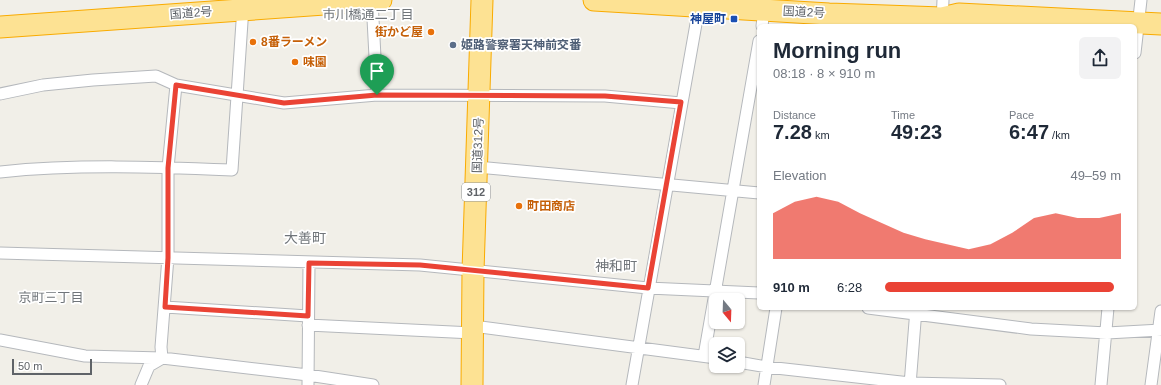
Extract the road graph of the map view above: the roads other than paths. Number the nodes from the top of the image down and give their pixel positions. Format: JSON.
{"nodes":[{"id":1,"x":375,"y":0,"type":"edge"},
{"id":2,"x":482,"y":0,"type":"edge"},
{"id":3,"x":594,"y":0,"type":"edge"},
{"id":4,"x":1141,"y":0,"type":"edge"},
{"id":5,"x":720,"y":4,"type":"edge"},
{"id":6,"x":243,"y":5,"type":"edge"},
{"id":7,"x":699,"y":7,"type":"junction"},
{"id":8,"x":763,"y":18,"type":"edge"},
{"id":9,"x":945,"y":18,"type":"edge"},
{"id":10,"x":828,"y":20,"type":"edge"},
{"id":11,"x":1036,"y":24,"type":"edge"},
{"id":12,"x":1161,"y":24,"type":"edge"},
{"id":13,"x":0,"y":27,"type":"edge"},
{"id":14,"x":1137,"y":30,"type":"edge"},
{"id":15,"x":1137,"y":36,"type":"edge"},
{"id":16,"x":1137,"y":37,"type":"edge"},
{"id":17,"x":1161,"y":38,"type":"edge"},
{"id":18,"x":757,"y":53,"type":"edge"},
{"id":19,"x":176,"y":85,"type":"junction"},
{"id":20,"x":0,"y":94,"type":"edge"},
{"id":21,"x":238,"y":94,"type":"junction"},
{"id":22,"x":377,"y":95,"type":"junction"},
{"id":23,"x":479,"y":96,"type":"junction"},
{"id":24,"x":681,"y":102,"type":"junction"},
{"id":25,"x":477,"y":167,"type":"junction"},
{"id":26,"x":168,"y":168,"type":"junction"},
{"id":27,"x":0,"y":172,"type":"edge"},
{"id":28,"x":667,"y":185,"type":"junction"},
{"id":29,"x":733,"y":191,"type":"junction"},
{"id":30,"x":757,"y":193,"type":"edge"},
{"id":31,"x":0,"y":253,"type":"edge"},
{"id":32,"x":168,"y":258,"type":"junction"},
{"id":33,"x":309,"y":263,"type":"junction"},
{"id":34,"x":473,"y":271,"type":"junction"},
{"id":35,"x":648,"y":288,"type":"junction"},
{"id":36,"x":716,"y":290,"type":"junction"},
{"id":37,"x":757,"y":293,"type":"edge"},
{"id":38,"x":165,"y":307,"type":"junction"},
{"id":39,"x":776,"y":310,"type":"edge"},
{"id":40,"x":892,"y":310,"type":"edge"},
{"id":41,"x":1108,"y":310,"type":"edge"},
{"id":42,"x":1161,"y":311,"type":"edge"},
{"id":43,"x":916,"y":312,"type":"edge"},
{"id":44,"x":308,"y":321,"type":"junction"},
{"id":45,"x":473,"y":329,"type":"junction"},
{"id":46,"x":1160,"y":330,"type":"edge"},
{"id":47,"x":1106,"y":332,"type":"junction"},
{"id":48,"x":0,"y":340,"type":"edge"},
{"id":49,"x":638,"y":347,"type":"junction"},
{"id":50,"x":704,"y":356,"type":"junction"},
{"id":51,"x":709,"y":357,"type":"edge"},
{"id":52,"x":162,"y":358,"type":"junction"},
{"id":53,"x":745,"y":363,"type":"edge"},
{"id":54,"x":767,"y":367,"type":"junction"},
{"id":55,"x":308,"y":380,"type":"edge"},
{"id":56,"x":910,"y":384,"type":"edge"},
{"id":57,"x":141,"y":385,"type":"edge"},
{"id":58,"x":373,"y":385,"type":"edge"},
{"id":59,"x":472,"y":385,"type":"edge"},
{"id":60,"x":632,"y":385,"type":"edge"},
{"id":61,"x":764,"y":385,"type":"edge"},
{"id":62,"x":1000,"y":385,"type":"edge"},
{"id":63,"x":1100,"y":385,"type":"edge"},
{"id":64,"x":1151,"y":385,"type":"edge"}],
"edges":[{"from":1,"to":6,"type":"highway","name":"国道2号"},
{"from":1,"to":22,"type":"street"},
{"from":2,"to":23,"type":"highway","name":"国道312号","number":"312"},
{"from":3,"to":7,"type":"highway","name":"国道2号"},
{"from":4,"to":14,"type":"street"},
{"from":5,"to":7,"type":"highway","name":"国道2号"},
{"from":5,"to":8,"type":"highway","name":"国道2号"},
{"from":6,"to":13,"type":"highway","name":"国道2号"},
{"from":6,"to":21,"type":"street"},
{"from":7,"to":24,"type":"street"},
{"from":8,"to":10,"type":"highway","name":"国道2号"},
{"from":9,"to":10,"type":"highway","name":"国道2号"},
{"from":9,"to":11,"type":"highway","name":"国道2号"},
{"from":12,"to":15,"type":"highway","name":"国道2号"},
{"from":16,"to":17,"type":"highway","name":"国道2号"},
{"from":18,"to":29,"type":"street"},
{"from":19,"to":20,"type":"street"},
{"from":19,"to":21,"type":"street"},
{"from":19,"to":26,"type":"street"},
{"from":21,"to":22,"type":"street"},
{"from":21,"to":26,"type":"street"},
{"from":22,"to":23,"type":"street"},
{"from":23,"to":24,"type":"street"},
{"from":23,"to":25,"type":"highway","name":"国道312号","number":"312"},
{"from":24,"to":28,"type":"street"},
{"from":25,"to":28,"type":"street"},
{"from":25,"to":34,"type":"highway","name":"国道312号","number":"312"},
{"from":26,"to":27,"type":"street"},
{"from":26,"to":32,"type":"street"},
{"from":28,"to":29,"type":"street"},
{"from":28,"to":35,"type":"street"},
{"from":29,"to":30,"type":"street"},
{"from":29,"to":36,"type":"street"},
{"from":31,"to":32,"type":"street"},
{"from":32,"to":33,"type":"street"},
{"from":32,"to":38,"type":"street"},
{"from":33,"to":34,"type":"street"},
{"from":33,"to":44,"type":"street"},
{"from":34,"to":35,"type":"street"},
{"from":34,"to":45,"type":"highway","name":"国道312号","number":"312"},
{"from":35,"to":36,"type":"street"},
{"from":35,"to":49,"type":"street"},
{"from":36,"to":37,"type":"street"},
{"from":36,"to":50,"type":"street"},
{"from":38,"to":44,"type":"street"},
{"from":38,"to":52,"type":"street"},
{"from":39,"to":54,"type":"street"},
{"from":40,"to":43,"type":"street"},
{"from":41,"to":47,"type":"street"},
{"from":42,"to":46,"type":"street"},
{"from":43,"to":47,"type":"street"},
{"from":43,"to":56,"type":"street"},
{"from":44,"to":45,"type":"street"},
{"from":44,"to":55,"type":"street"},
{"from":45,"to":49,"type":"street"},
{"from":45,"to":59,"type":"highway","name":"国道312号","number":"312"},
{"from":46,"to":47,"type":"street"},
{"from":46,"to":64,"type":"street"},
{"from":47,"to":63,"type":"street"},
{"from":48,"to":52,"type":"street"},
{"from":49,"to":50,"type":"street"},
{"from":49,"to":60,"type":"street"},
{"from":50,"to":51,"type":"street"},
{"from":52,"to":55,"type":"street"},
{"from":52,"to":57,"type":"street"},
{"from":53,"to":54,"type":"street"},
{"from":54,"to":56,"type":"street"},
{"from":54,"to":61,"type":"street"},
{"from":55,"to":58,"type":"street"},
{"from":56,"to":62,"type":"street"}]}
